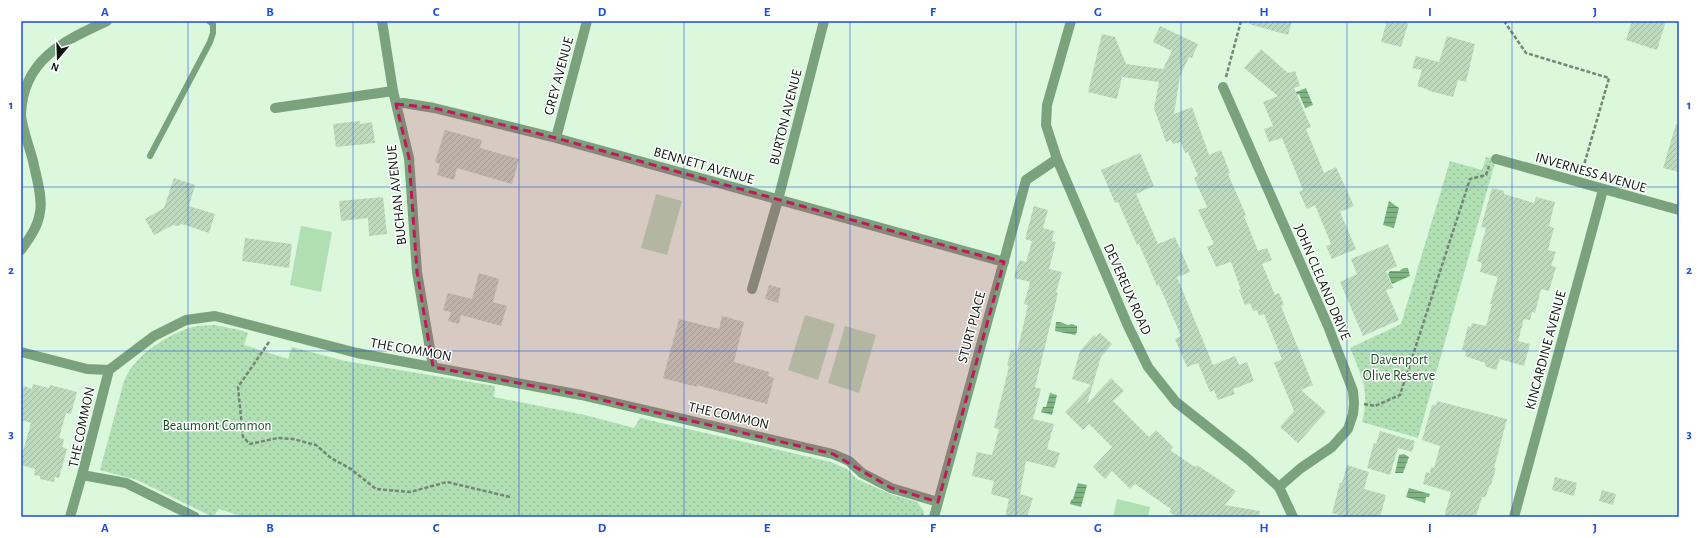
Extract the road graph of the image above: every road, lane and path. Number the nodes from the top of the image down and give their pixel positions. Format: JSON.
{"nodes":[{"id":1,"x":107,"y":21,"type":"edge"},
{"id":2,"x":209,"y":21,"type":"edge"},
{"id":3,"x":382,"y":21,"type":"edge"},
{"id":4,"x":587,"y":21,"type":"edge"},
{"id":5,"x":824,"y":21,"type":"edge"},
{"id":6,"x":1071,"y":21,"type":"edge"},
{"id":7,"x":1241,"y":21,"type":"edge"},
{"id":8,"x":1504,"y":21,"type":"edge"},
{"id":9,"x":1223,"y":87,"type":"joint"},
{"id":10,"x":393,"y":91,"type":"junction"},
{"id":11,"x":396,"y":104,"type":"junction"},
{"id":12,"x":275,"y":108,"type":"dead end"},
{"id":13,"x":556,"y":138,"type":"junction"},
{"id":14,"x":150,"y":156,"type":"dead end"},
{"id":15,"x":1057,"y":159,"type":"junction"},
{"id":16,"x":1496,"y":159,"type":"joint"},
{"id":17,"x":1586,"y":159,"type":"dead end"},
{"id":18,"x":1603,"y":190,"type":"junction"},
{"id":19,"x":778,"y":200,"type":"junction"},
{"id":20,"x":1679,"y":210,"type":"edge"},
{"id":21,"x":21,"y":250,"type":"edge"},
{"id":22,"x":1004,"y":262,"type":"junction"},
{"id":23,"x":752,"y":289,"type":"dead end"},
{"id":24,"x":275,"y":333,"type":"junction"},
{"id":25,"x":21,"y":352,"type":"edge"},
{"id":26,"x":433,"y":367,"type":"junction"},
{"id":27,"x":109,"y":370,"type":"junction"},
{"id":28,"x":1354,"y":403,"type":"junction"},
{"id":29,"x":82,"y":475,"type":"junction"},
{"id":30,"x":1279,"y":487,"type":"junction"},
{"id":31,"x":510,"y":496,"type":"dead end"},
{"id":32,"x":938,"y":502,"type":"junction"},
{"id":33,"x":70,"y":517,"type":"edge"},
{"id":34,"x":195,"y":517,"type":"edge"},
{"id":35,"x":934,"y":517,"type":"edge"},
{"id":36,"x":1293,"y":517,"type":"edge"},
{"id":37,"x":1514,"y":517,"type":"edge"}],
"edges":[{"from":1,"to":21,"type":"street"},
{"from":2,"to":14,"type":"lane"},
{"from":3,"to":10,"type":"street","name":"BUCHAN AVENUE"},
{"from":4,"to":13,"type":"street","name":"GREY AVENUE"},
{"from":5,"to":19,"type":"street","name":"BURTON AVENUE"},
{"from":6,"to":15,"type":"street","name":"DEVEREUX ROAD"},
{"from":7,"to":9,"type":"path"},
{"from":8,"to":17,"type":"path"},
{"from":9,"to":28,"type":"street","name":"JOHN CLELAND DRIVE"},
{"from":10,"to":11,"type":"street","name":"BUCHAN AVENUE"},
{"from":10,"to":12,"type":"street"},
{"from":11,"to":13,"type":"street","name":"BENNETT AVENUE"},
{"from":11,"to":26,"type":"street","name":"BUCHAN AVENUE"},
{"from":13,"to":19,"type":"street","name":"BENNETT AVENUE"},
{"from":15,"to":22,"type":"street","name":"STURT PLACE"},
{"from":15,"to":30,"type":"street","name":"DEVEREUX ROAD"},
{"from":16,"to":18,"type":"street","name":"INVERNESS AVENUE"},
{"from":16,"to":28,"type":"path"},
{"from":18,"to":20,"type":"street","name":"INVERNESS AVENUE"},
{"from":18,"to":37,"type":"street","name":"KINCARDINE AVENUE"},
{"from":19,"to":22,"type":"street","name":"BENNETT AVENUE"},
{"from":19,"to":23,"type":"street","name":"BURTON AVENUE"},
{"from":22,"to":32,"type":"street","name":"STURT PLACE"},
{"from":24,"to":26,"type":"street","name":"THE COMMON"},
{"from":24,"to":27,"type":"street","name":"THE COMMON"},
{"from":24,"to":31,"type":"path"},
{"from":25,"to":27,"type":"street"},
{"from":26,"to":32,"type":"street","name":"THE COMMON"},
{"from":27,"to":29,"type":"street","name":"THE COMMON"},
{"from":28,"to":30,"type":"street","name":"JOHN CLELAND DRIVE"},
{"from":29,"to":33,"type":"street"},
{"from":29,"to":34,"type":"street","name":"THE COMMON"},
{"from":30,"to":36,"type":"street","name":"DEVEREUX ROAD"},
{"from":32,"to":35,"type":"street","name":"STURT PLACE"}]}
